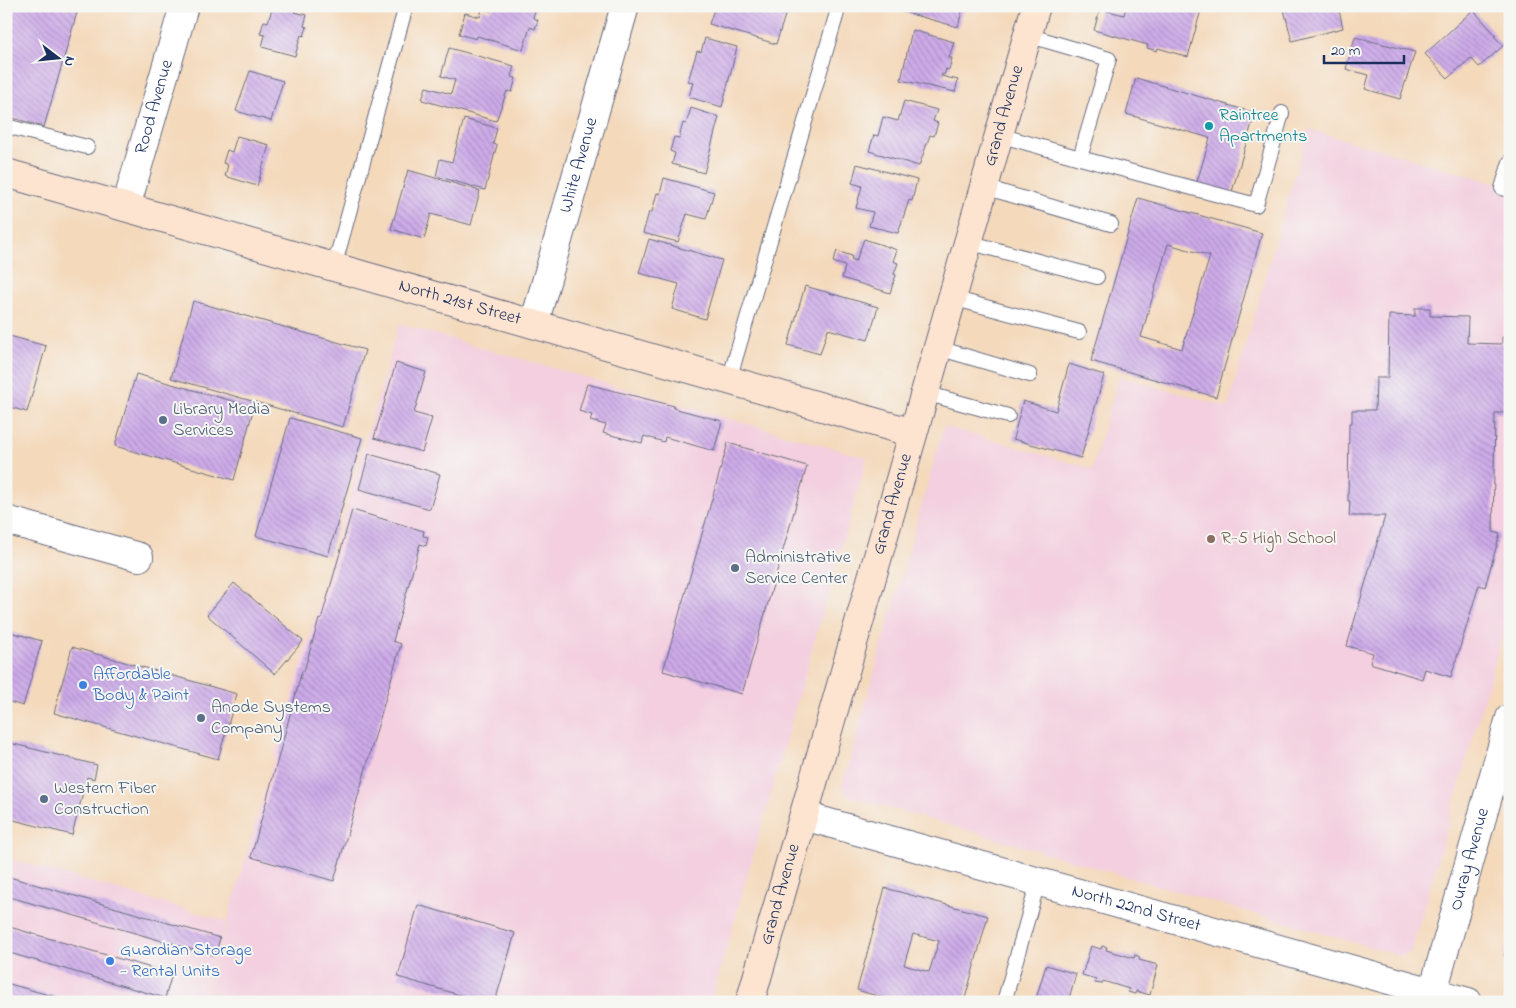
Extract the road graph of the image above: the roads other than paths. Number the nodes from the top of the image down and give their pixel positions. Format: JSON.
{"nodes":[{"id":1,"x":184,"y":6,"type":"edge"},
{"id":2,"x":406,"y":6,"type":"edge"},
{"id":3,"x":625,"y":6,"type":"edge"},
{"id":4,"x":839,"y":6,"type":"edge"},
{"id":5,"x":1036,"y":6,"type":"edge"},
{"id":6,"x":1027,"y":35,"type":"junction"},
{"id":7,"x":1282,"y":113,"type":"dead end"},
{"id":8,"x":6,"y":126,"type":"edge"},
{"id":9,"x":999,"y":135,"type":"junction"},
{"id":10,"x":86,"y":147,"type":"dead end"},
{"id":11,"x":1080,"y":158,"type":"junction"},
{"id":12,"x":1510,"y":162,"type":"edge"},
{"id":13,"x":6,"y":173,"type":"edge"},
{"id":14,"x":984,"y":187,"type":"junction"},
{"id":15,"x":1510,"y":190,"type":"edge"},
{"id":16,"x":126,"y":207,"type":"junction"},
{"id":17,"x":1111,"y":224,"type":"dead end"},
{"id":18,"x":968,"y":242,"type":"junction"},
{"id":19,"x":334,"y":267,"type":"junction"},
{"id":20,"x":1097,"y":277,"type":"dead end"},
{"id":21,"x":952,"y":298,"type":"junction"},
{"id":22,"x":534,"y":324,"type":"junction"},
{"id":23,"x":1079,"y":332,"type":"dead end"},
{"id":24,"x":938,"y":348,"type":"junction"},
{"id":25,"x":1030,"y":375,"type":"dead end"},
{"id":26,"x":729,"y":380,"type":"junction"},
{"id":27,"x":925,"y":393,"type":"junction"},
{"id":28,"x":1008,"y":416,"type":"dead end"},
{"id":29,"x":913,"y":433,"type":"junction"},
{"id":30,"x":6,"y":520,"type":"edge"},
{"id":31,"x":139,"y":557,"type":"dead end"},
{"id":32,"x":1510,"y":718,"type":"edge"},
{"id":33,"x":804,"y":816,"type":"junction"},
{"id":34,"x":1038,"y":882,"type":"junction"},
{"id":35,"x":1431,"y":997,"type":"edge"},
{"id":36,"x":750,"y":1002,"type":"edge"},
{"id":37,"x":1004,"y":1002,"type":"edge"},
{"id":38,"x":1468,"y":1002,"type":"edge"}],
"edges":[{"from":1,"to":16,"type":"street","name":"Rood Avenue"},
{"from":2,"to":19,"type":"lane"},
{"from":3,"to":22,"type":"street","name":"White Avenue"},
{"from":4,"to":26,"type":"lane"},
{"from":5,"to":6,"type":"street","name":"Grand Avenue"},
{"from":6,"to":9,"type":"street","name":"Grand Avenue"},
{"from":6,"to":11,"type":"lane"},
{"from":7,"to":11,"type":"lane"},
{"from":8,"to":10,"type":"lane"},
{"from":9,"to":11,"type":"lane"},
{"from":9,"to":14,"type":"street","name":"Grand Avenue"},
{"from":12,"to":15,"type":"lane"},
{"from":13,"to":16,"type":"street","name":"North 21st Street"},
{"from":14,"to":17,"type":"lane"},
{"from":14,"to":18,"type":"street","name":"Grand Avenue"},
{"from":16,"to":19,"type":"street","name":"North 21st Street"},
{"from":18,"to":20,"type":"lane"},
{"from":18,"to":21,"type":"street","name":"Grand Avenue"},
{"from":19,"to":22,"type":"street","name":"North 21st Street"},
{"from":21,"to":23,"type":"lane"},
{"from":21,"to":24,"type":"street","name":"Grand Avenue"},
{"from":22,"to":26,"type":"street","name":"North 21st Street"},
{"from":24,"to":25,"type":"lane"},
{"from":24,"to":27,"type":"street","name":"Grand Avenue"},
{"from":26,"to":29,"type":"street","name":"North 21st Street"},
{"from":27,"to":28,"type":"lane"},
{"from":27,"to":29,"type":"street","name":"Grand Avenue"},
{"from":29,"to":33,"type":"street","name":"Grand Avenue"},
{"from":30,"to":31,"type":"street"},
{"from":32,"to":35,"type":"street","name":"Ouray Avenue"},
{"from":33,"to":34,"type":"street","name":"North 22nd Street"},
{"from":33,"to":36,"type":"street","name":"Grand Avenue"},
{"from":34,"to":35,"type":"street","name":"North 22nd Street"},
{"from":34,"to":37,"type":"lane"},
{"from":35,"to":38,"type":"street","name":"North 22nd Street"}]}
